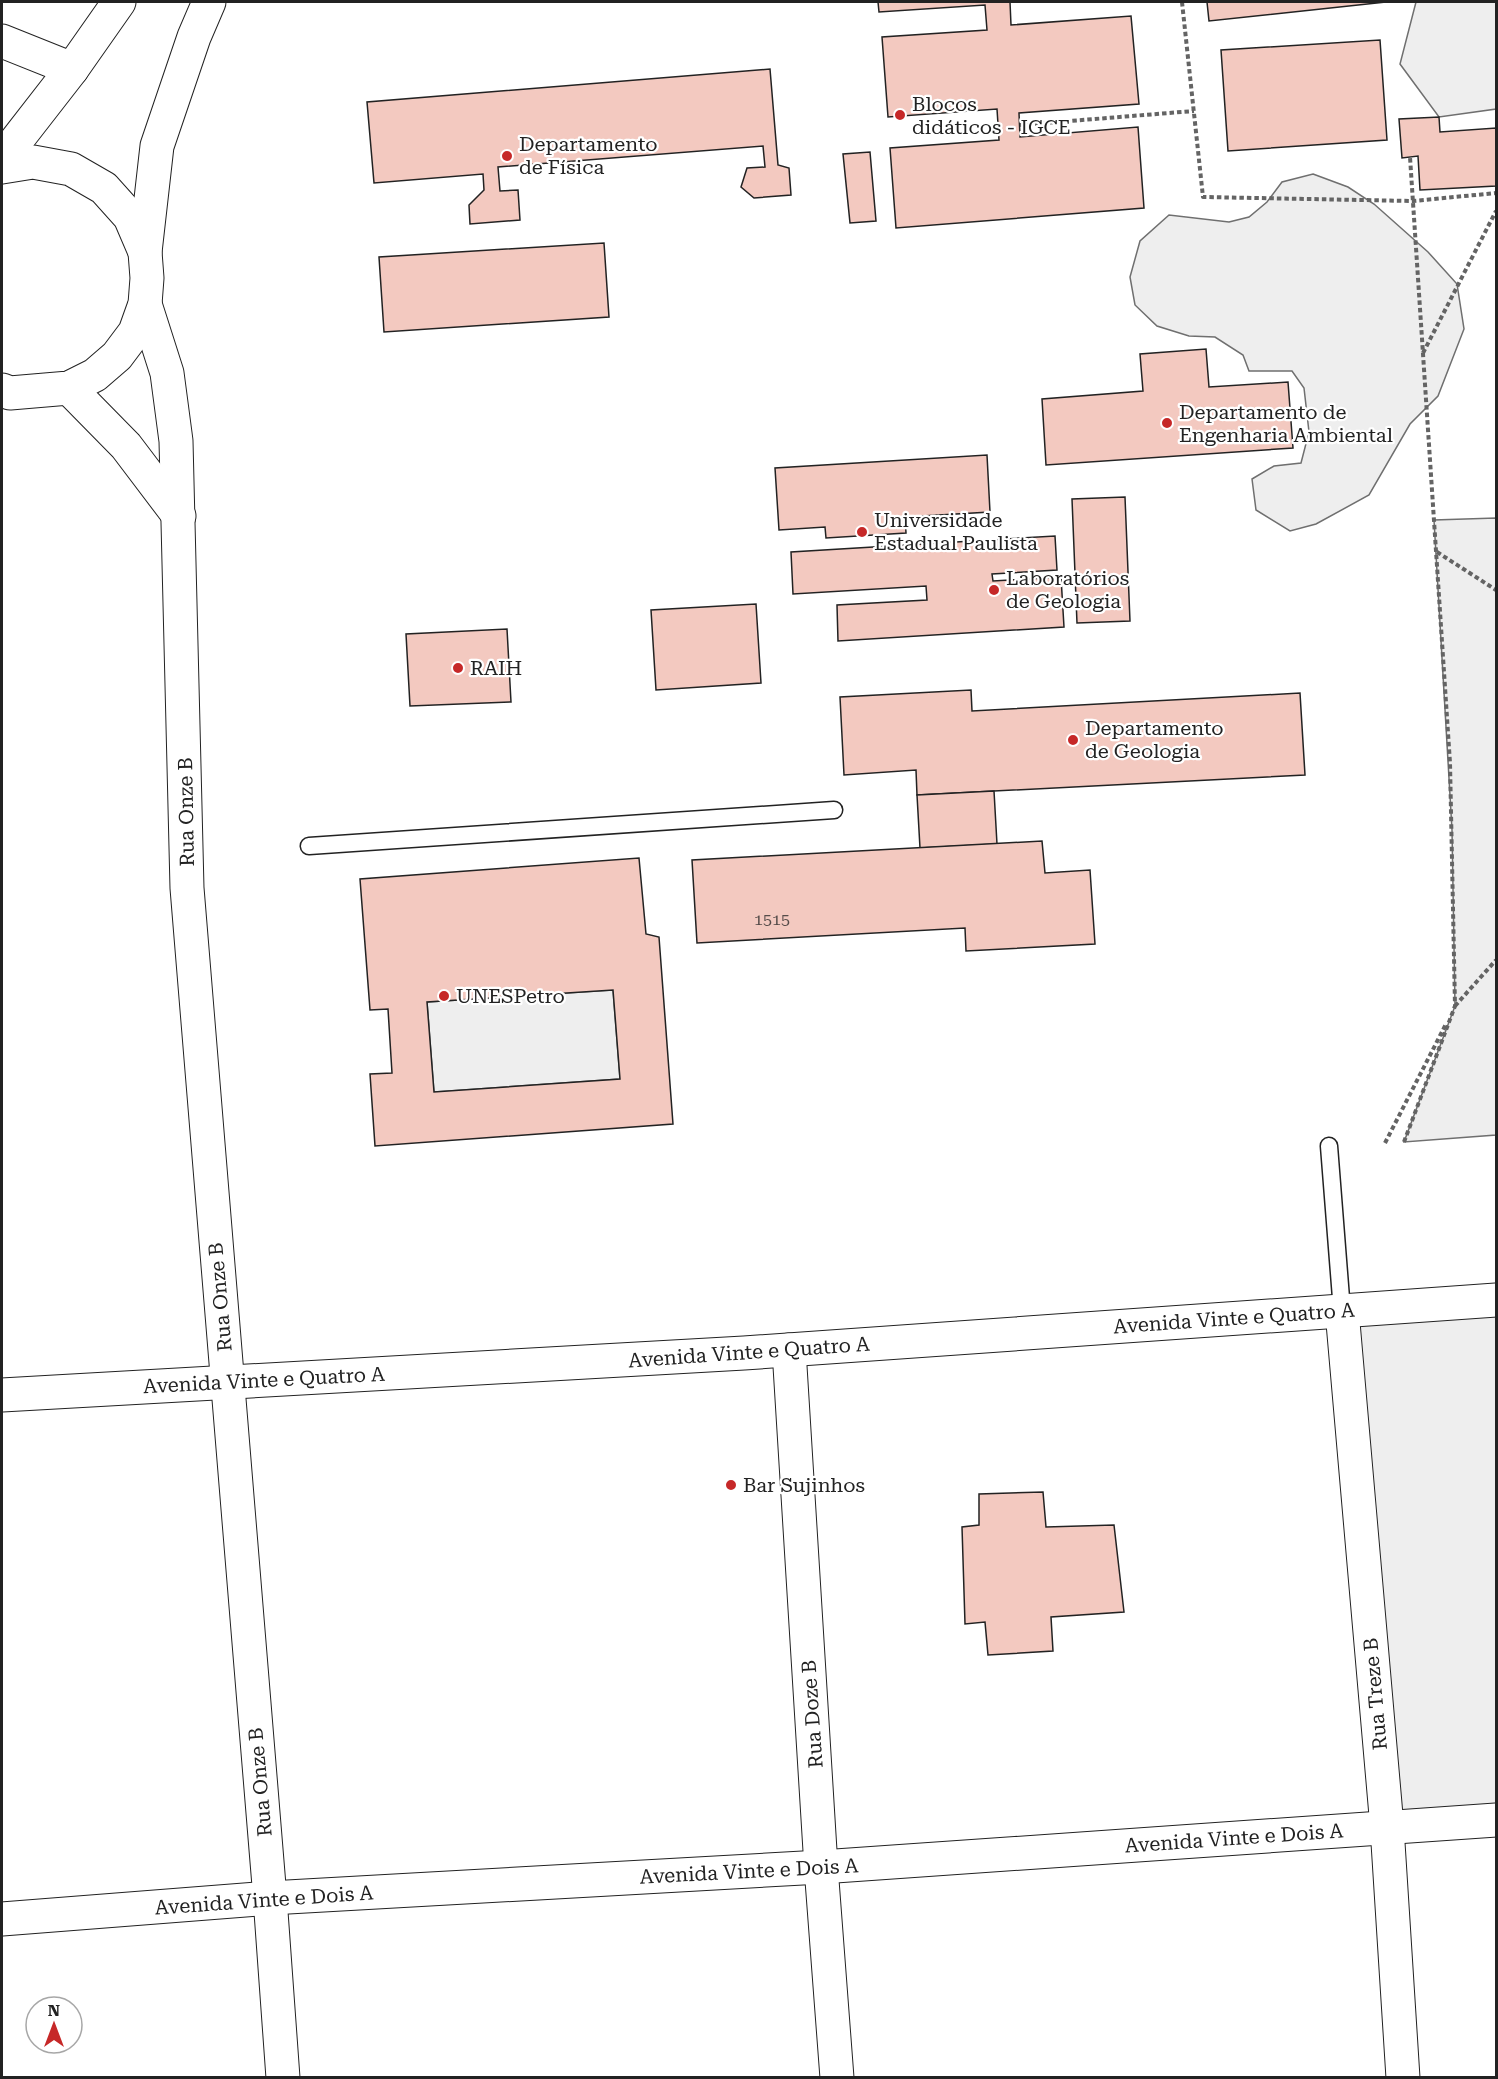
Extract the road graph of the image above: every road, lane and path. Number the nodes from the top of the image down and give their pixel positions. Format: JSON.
{"nodes":[{"id":1,"x":119,"y":2,"type":"edge"},
{"id":2,"x":209,"y":2,"type":"edge"},
{"id":3,"x":1182,"y":2,"type":"edge"},
{"id":4,"x":2,"y":41,"type":"edge"},
{"id":5,"x":72,"y":69,"type":"junction"},
{"id":6,"x":1194,"y":111,"type":"junction"},
{"id":7,"x":1020,"y":125,"type":"dead end"},
{"id":8,"x":1410,"y":157,"type":"dead end"},
{"id":9,"x":2,"y":159,"type":"edge"},
{"id":10,"x":2,"y":167,"type":"edge"},
{"id":11,"x":1497,"y":193,"type":"edge"},
{"id":12,"x":1413,"y":201,"type":"junction"},
{"id":13,"x":1497,"y":211,"type":"edge"},
{"id":14,"x":145,"y":252,"type":"junction"},
{"id":15,"x":145,"y":304,"type":"junction"},
{"id":16,"x":1423,"y":354,"type":"junction"},
{"id":17,"x":69,"y":388,"type":"junction"},
{"id":18,"x":4,"y":393,"type":"edge"},
{"id":19,"x":179,"y":516,"type":"junction"},
{"id":20,"x":1436,"y":552,"type":"junction"},
{"id":21,"x":1497,"y":590,"type":"edge"},
{"id":22,"x":834,"y":810,"type":"dead end"},
{"id":23,"x":309,"y":846,"type":"dead end"},
{"id":24,"x":1497,"y":960,"type":"edge"},
{"id":25,"x":1455,"y":1006,"type":"junction"},
{"id":26,"x":1404,"y":1142,"type":"dead end"},
{"id":27,"x":1385,"y":1143,"type":"dead end"},
{"id":28,"x":1329,"y":1146,"type":"dead end"},
{"id":29,"x":1497,"y":1300,"type":"edge"},
{"id":30,"x":1341,"y":1311,"type":"junction"},
{"id":31,"x":789,"y":1350,"type":"junction"},
{"id":32,"x":226,"y":1381,"type":"junction"},
{"id":33,"x":2,"y":1395,"type":"edge"},
{"id":34,"x":1497,"y":1820,"type":"edge"},
{"id":35,"x":1387,"y":1827,"type":"junction"},
{"id":36,"x":821,"y":1867,"type":"junction"},
{"id":37,"x":270,"y":1898,"type":"junction"},
{"id":38,"x":2,"y":1918,"type":"edge"},
{"id":39,"x":283,"y":2078,"type":"edge"},
{"id":40,"x":837,"y":2078,"type":"edge"},
{"id":41,"x":1403,"y":2078,"type":"edge"}],
"edges":[{"from":1,"to":5,"type":"street"},
{"from":2,"to":14,"type":"street"},
{"from":3,"to":6,"type":"path"},
{"from":4,"to":5,"type":"street"},
{"from":5,"to":9,"type":"street"},
{"from":6,"to":7,"type":"path"},
{"from":6,"to":12,"type":"path"},
{"from":8,"to":12,"type":"path"},
{"from":10,"to":14,"type":"street"},
{"from":11,"to":12,"type":"path"},
{"from":12,"to":16,"type":"path"},
{"from":13,"to":16,"type":"path"},
{"from":14,"to":15,"type":"street"},
{"from":15,"to":17,"type":"street"},
{"from":15,"to":19,"type":"street","name":"Rua Onze B"},
{"from":16,"to":20,"type":"path"},
{"from":17,"to":18,"type":"street"},
{"from":17,"to":19,"type":"street"},
{"from":19,"to":32,"type":"street","name":"Rua Onze B"},
{"from":20,"to":21,"type":"path"},
{"from":20,"to":25,"type":"path"},
{"from":22,"to":23,"type":"lane"},
{"from":24,"to":25,"type":"path"},
{"from":25,"to":26,"type":"path"},
{"from":25,"to":27,"type":"path"},
{"from":28,"to":30,"type":"lane"},
{"from":29,"to":30,"type":"street","name":"Avenida Vinte e Quatro A"},
{"from":30,"to":31,"type":"street","name":"Avenida Vinte e Quatro A"},
{"from":30,"to":35,"type":"street","name":"Rua Treze B"},
{"from":31,"to":32,"type":"street","name":"Avenida Vinte e Quatro A"},
{"from":31,"to":36,"type":"street","name":"Rua Doze B"},
{"from":32,"to":33,"type":"street","name":"Avenida Vinte e Quatro A"},
{"from":32,"to":37,"type":"street","name":"Rua Onze B"},
{"from":34,"to":35,"type":"street","name":"Avenida Vinte e Dois A"},
{"from":35,"to":36,"type":"street","name":"Avenida Vinte e Dois A"},
{"from":35,"to":41,"type":"street","name":"Rua Treze B"},
{"from":36,"to":37,"type":"street","name":"Avenida Vinte e Dois A"},
{"from":36,"to":40,"type":"street","name":"Rua Doze B"},
{"from":37,"to":38,"type":"street","name":"Avenida Vinte e Dois A"},
{"from":37,"to":39,"type":"street","name":"Rua Onze B"}]}
